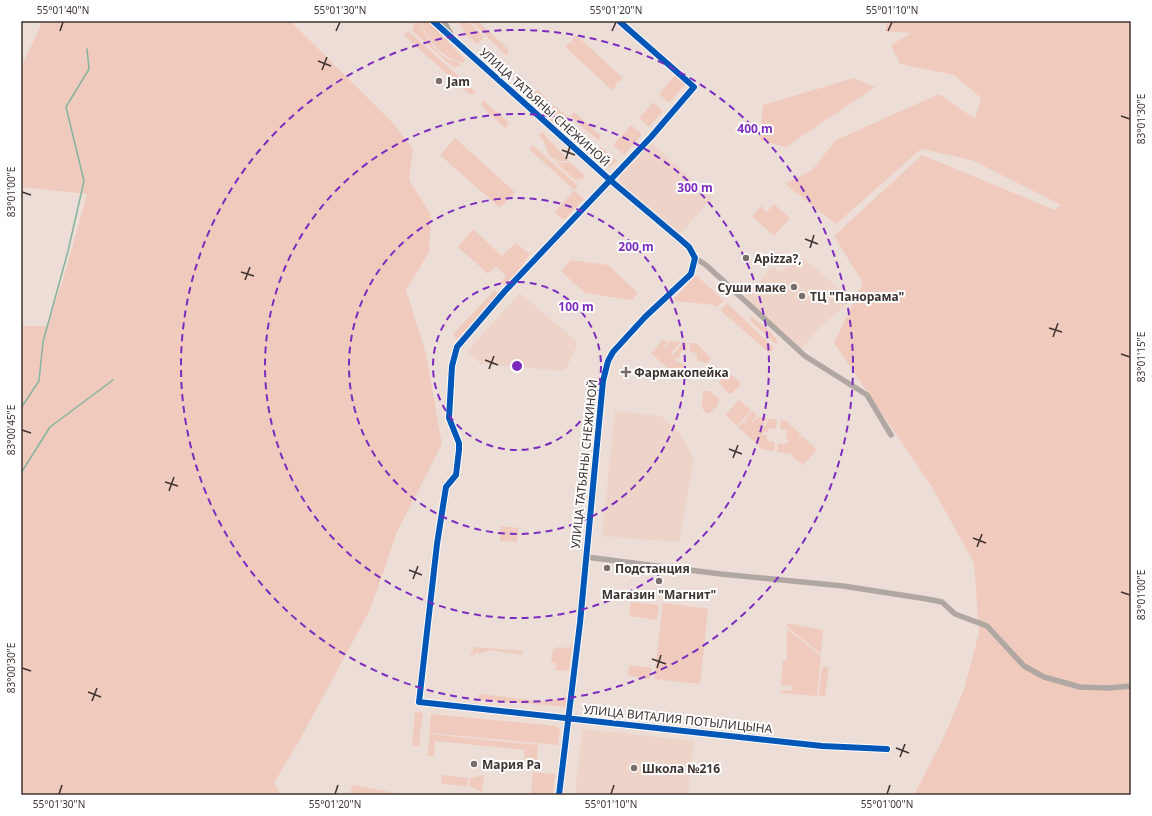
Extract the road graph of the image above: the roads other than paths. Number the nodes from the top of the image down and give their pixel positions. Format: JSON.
{"nodes":[{"id":1,"x":433,"y":21,"type":"edge"},
{"id":2,"x":443,"y":21,"type":"edge"},
{"id":3,"x":619,"y":21,"type":"edge"},
{"id":4,"x":452,"y":37,"type":"junction"},
{"id":5,"x":610,"y":180,"type":"junction"},
{"id":6,"x":696,"y":258,"type":"junction"},
{"id":7,"x":891,"y":435,"type":"dead end"},
{"id":8,"x":586,"y":557,"type":"junction"},
{"id":9,"x":1131,"y":686,"type":"edge"},
{"id":10,"x":568,"y":718,"type":"junction"},
{"id":11,"x":887,"y":749,"type":"dead end"},
{"id":12,"x":559,"y":795,"type":"edge"}],
"edges":[{"from":1,"to":4,"type":"street","name":"УЛИЦА ТАТЬЯНЫ СНЕЖИНОЙ"},
{"from":2,"to":4,"type":"street","name":"УЛИЦА ТАТЬЯНЫ СНЕЖИНОЙ"},
{"from":3,"to":5,"type":"street"},
{"from":4,"to":5,"type":"street","name":"УЛИЦА ТАТЬЯНЫ СНЕЖИНОЙ"},
{"from":5,"to":6,"type":"street","name":"УЛИЦА ТАТЬЯНЫ СНЕЖИНОЙ"},
{"from":5,"to":10,"type":"street","name":"УЛИЦА ВИТАЛИЯ ПОТЫЛИЦЫНА"},
{"from":6,"to":7,"type":"street"},
{"from":6,"to":8,"type":"street","name":"УЛИЦА ТАТЬЯНЫ СНЕЖИНОЙ"},
{"from":8,"to":9,"type":"street"},
{"from":8,"to":10,"type":"street","name":"УЛИЦА ТАТЬЯНЫ СНЕЖИНОЙ"},
{"from":10,"to":11,"type":"street","name":"УЛИЦА ВИТАЛИЯ ПОТЫЛИЦЫНА"},
{"from":10,"to":12,"type":"street","name":"УЛИЦА ТАТЬЯНЫ СНЕЖИНОЙ"}]}
